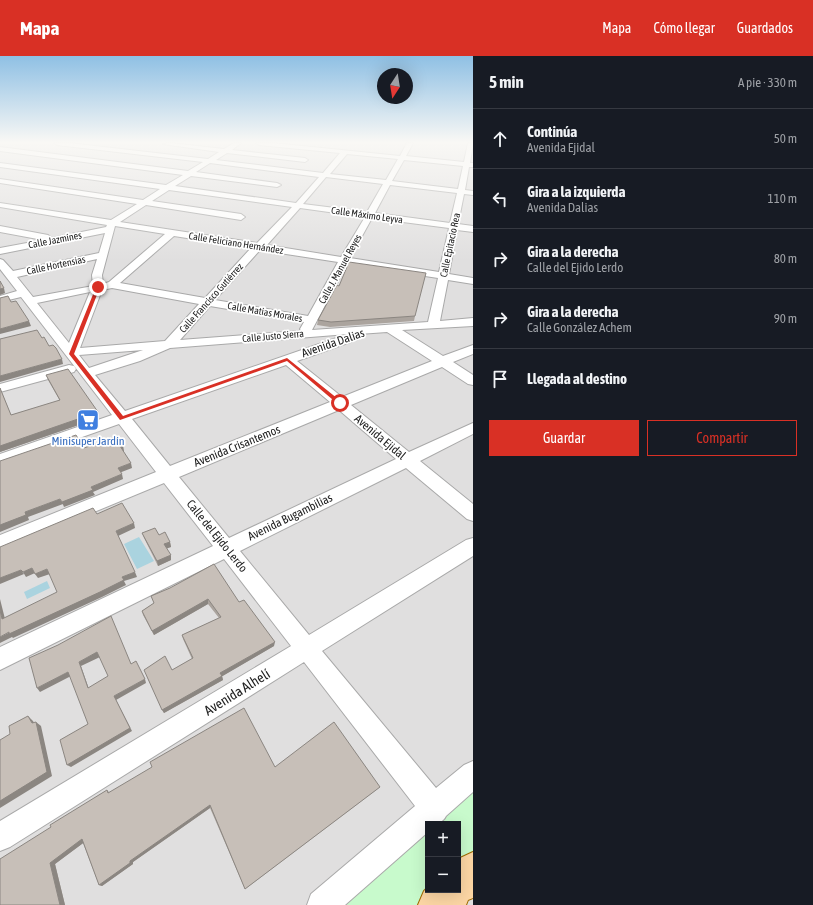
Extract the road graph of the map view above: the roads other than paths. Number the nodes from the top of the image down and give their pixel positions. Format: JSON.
{"nodes":[{"id":1,"x":388,"y":182,"type":"edge"},
{"id":2,"x":5,"y":183,"type":"edge"},
{"id":3,"x":67,"y":183,"type":"edge"},
{"id":4,"x":129,"y":183,"type":"edge"},
{"id":5,"x":176,"y":183,"type":"edge"},
{"id":6,"x":226,"y":183,"type":"edge"},
{"id":7,"x":280,"y":183,"type":"edge"},
{"id":8,"x":317,"y":183,"type":"edge"},
{"id":9,"x":393,"y":183,"type":"edge"},
{"id":10,"x":464,"y":183,"type":"edge"},
{"id":11,"x":168,"y":188,"type":"junction"},
{"id":12,"x":53,"y":189,"type":"junction"},
{"id":13,"x":461,"y":191,"type":"junction"},
{"id":14,"x":269,"y":193,"type":"junction"},
{"id":15,"x":473,"y":193,"type":"edge"},
{"id":16,"x":40,"y":195,"type":"dead end"},
{"id":17,"x":28,"y":201,"type":"dead end"},
{"id":18,"x":144,"y":203,"type":"junction"},
{"id":19,"x":0,"y":205,"type":"edge"},
{"id":20,"x":297,"y":206,"type":"junction"},
{"id":21,"x":16,"y":207,"type":"junction"},
{"id":22,"x":0,"y":215,"type":"edge"},
{"id":23,"x":370,"y":216,"type":"junction"},
{"id":24,"x":111,"y":226,"type":"junction"},
{"id":25,"x":453,"y":227,"type":"junction"},
{"id":26,"x":0,"y":229,"type":"edge"},
{"id":27,"x":473,"y":230,"type":"edge"},
{"id":28,"x":172,"y":233,"type":"junction"},
{"id":29,"x":58,"y":240,"type":"junction"},
{"id":30,"x":257,"y":247,"type":"junction"},
{"id":31,"x":103,"y":255,"type":"junction"},
{"id":32,"x":344,"y":261,"type":"junction"},
{"id":33,"x":3,"y":264,"type":"edge"},
{"id":34,"x":443,"y":276,"type":"junction"},
{"id":35,"x":473,"y":281,"type":"edge"},
{"id":36,"x":112,"y":285,"type":"junction"},
{"id":37,"x":98,"y":287,"type":"junction"},
{"id":38,"x":27,"y":297,"type":"junction"},
{"id":39,"x":0,"y":299,"type":"edge"},
{"id":40,"x":208,"y":301,"type":"junction"},
{"id":41,"x":311,"y":320,"type":"junction"},
{"id":42,"x":473,"y":322,"type":"edge"},
{"id":43,"x":433,"y":325,"type":"junction"},
{"id":44,"x":390,"y":328,"type":"junction"},
{"id":45,"x":372,"y":330,"type":"junction"},
{"id":46,"x":304,"y":333,"type":"junction"},
{"id":47,"x":169,"y":344,"type":"junction"},
{"id":48,"x":473,"y":349,"type":"edge"},
{"id":49,"x":287,"y":359,"type":"junction"},
{"id":50,"x":78,"y":361,"type":"junction"},
{"id":51,"x":442,"y":361,"type":"junction"},
{"id":52,"x":473,"y":381,"type":"edge"},
{"id":53,"x":0,"y":388,"type":"edge"},
{"id":54,"x":340,"y":403,"type":"junction"},
{"id":55,"x":122,"y":418,"type":"junction"},
{"id":56,"x":473,"y":428,"type":"edge"},
{"id":57,"x":408,"y":459,"type":"junction"},
{"id":58,"x":0,"y":460,"type":"edge"},
{"id":59,"x":167,"y":475,"type":"junction"},
{"id":60,"x":473,"y":514,"type":"edge"},
{"id":61,"x":0,"y":543,"type":"edge"},
{"id":62,"x":473,"y":546,"type":"edge"},
{"id":63,"x":226,"y":548,"type":"junction"},
{"id":64,"x":307,"y":649,"type":"junction"},
{"id":65,"x":0,"y":659,"type":"edge"},
{"id":66,"x":473,"y":774,"type":"edge"},
{"id":67,"x":435,"y":808,"type":"junction"},
{"id":68,"x":0,"y":837,"type":"edge"},
{"id":69,"x":473,"y":871,"type":"edge"},
{"id":70,"x":461,"y":882,"type":"edge"},
{"id":71,"x":450,"y":893,"type":"edge"},
{"id":72,"x":322,"y":905,"type":"edge"},
{"id":73,"x":438,"y":905,"type":"edge"}],
"edges":[{"from":1,"to":23,"type":"street","name":"Calle J. Manuel Reyes"},
{"from":2,"to":12,"type":"street"},
{"from":3,"to":12,"type":"street"},
{"from":4,"to":11,"type":"street","name":"Calle Máximo Leyva"},
{"from":5,"to":11,"type":"street"},
{"from":6,"to":14,"type":"street"},
{"from":7,"to":14,"type":"street"},
{"from":8,"to":20,"type":"street","name":"Calle Francisco Gutiérrez"},
{"from":9,"to":13,"type":"street"},
{"from":10,"to":13,"type":"street","name":"Calle Epitacio Rea"},
{"from":11,"to":14,"type":"street","name":"Calle Máximo Leyva"},
{"from":11,"to":18,"type":"street"},
{"from":12,"to":16,"type":"street"},
{"from":12,"to":18,"type":"street"},
{"from":13,"to":15,"type":"street"},
{"from":13,"to":25,"type":"street","name":"Calle Epitacio Rea"},
{"from":14,"to":18,"type":"street"},
{"from":14,"to":20,"type":"street","name":"Calle Máximo Leyva"},
{"from":17,"to":21,"type":"street"},
{"from":18,"to":24,"type":"street"},
{"from":19,"to":21,"type":"street","name":"Calle Feliciano Hernández"},
{"from":20,"to":23,"type":"street","name":"Calle Máximo Leyva"},
{"from":20,"to":30,"type":"street","name":"Calle Francisco Gutiérrez"},
{"from":21,"to":22,"type":"street"},
{"from":21,"to":24,"type":"street","name":"Calle Feliciano Hernández"},
{"from":23,"to":25,"type":"street","name":"Calle Máximo Leyva"},
{"from":23,"to":32,"type":"street","name":"Calle J. Manuel Reyes"},
{"from":24,"to":28,"type":"street","name":"Calle Feliciano Hernández"},
{"from":24,"to":29,"type":"street","name":"Calle Jazmínes"},
{"from":24,"to":31,"type":"street"},
{"from":25,"to":27,"type":"street","name":"Calle Máximo Leyva"},
{"from":25,"to":34,"type":"street","name":"Calle Epitacio Rea"},
{"from":26,"to":29,"type":"street"},
{"from":28,"to":30,"type":"street","name":"Calle Feliciano Hernández"},
{"from":28,"to":36,"type":"street"},
{"from":29,"to":33,"type":"street","name":"Calle Jazmínes"},
{"from":30,"to":32,"type":"street","name":"Calle Feliciano Hernández"},
{"from":30,"to":40,"type":"street","name":"Calle Francisco Gutiérrez"},
{"from":31,"to":33,"type":"street","name":"Calle Hortensias"},
{"from":31,"to":37,"type":"street"},
{"from":32,"to":34,"type":"street","name":"Calle Feliciano Hernández"},
{"from":32,"to":41,"type":"street","name":"Calle J. Manuel Reyes"},
{"from":33,"to":38,"type":"street","name":"Calle del Ejido Lerdo"},
{"from":34,"to":35,"type":"street","name":"Calle Feliciano Hernández"},
{"from":34,"to":43,"type":"street","name":"Calle Epitacio Rea"},
{"from":36,"to":37,"type":"street","name":"Calle Matías Morales"},
{"from":36,"to":40,"type":"street","name":"Calle Matías Morales"},
{"from":37,"to":38,"type":"street","name":"Calle Matías Morales"},
{"from":37,"to":50,"type":"street"},
{"from":38,"to":39,"type":"street","name":"Calle Matías Morales"},
{"from":38,"to":50,"type":"street","name":"Calle del Ejido Lerdo"},
{"from":40,"to":41,"type":"street","name":"Calle Matías Morales"},
{"from":40,"to":47,"type":"street","name":"Calle Francisco Gutiérrez"},
{"from":41,"to":46,"type":"street","name":"Calle J. Manuel Reyes"},
{"from":42,"to":43,"type":"street","name":"Calle Justo Sierra"},
{"from":43,"to":44,"type":"street","name":"Calle Justo Sierra"},
{"from":44,"to":45,"type":"street","name":"Calle Justo Sierra"},
{"from":44,"to":51,"type":"street"},
{"from":45,"to":46,"type":"street","name":"Calle Justo Sierra"},
{"from":45,"to":49,"type":"street","name":"Avenida Dalias"},
{"from":46,"to":47,"type":"street","name":"Calle Justo Sierra"},
{"from":47,"to":50,"type":"street","name":"Calle Justo Sierra"},
{"from":47,"to":50,"type":"street","name":"Calle Francisco Gutiérrez"},
{"from":48,"to":51,"type":"street","name":"Avenida Crisantemos"},
{"from":49,"to":54,"type":"street","name":"Avenida Ejidal"},
{"from":49,"to":55,"type":"street","name":"Avenida Dalias"},
{"from":50,"to":53,"type":"street"},
{"from":50,"to":55,"type":"street","name":"Calle del Ejido Lerdo"},
{"from":51,"to":52,"type":"street"},
{"from":51,"to":54,"type":"street","name":"Avenida Crisantemos"},
{"from":54,"to":57,"type":"street","name":"Avenida Ejidal"},
{"from":54,"to":59,"type":"street","name":"Avenida Crisantemos"},
{"from":55,"to":58,"type":"street","name":"Avenida Dalias"},
{"from":55,"to":59,"type":"street","name":"Calle del Ejido Lerdo"},
{"from":56,"to":57,"type":"street","name":"Avenida Bugambilias"},
{"from":57,"to":60,"type":"street","name":"Avenida Ejidal"},
{"from":57,"to":63,"type":"street","name":"Avenida Bugambilias"},
{"from":59,"to":61,"type":"street","name":"Avenida Crisantemos"},
{"from":59,"to":63,"type":"street","name":"Calle del Ejido Lerdo"},
{"from":62,"to":64,"type":"street","name":"Avenida Alhelí"},
{"from":63,"to":64,"type":"street","name":"Calle del Ejido Lerdo"},
{"from":63,"to":65,"type":"street","name":"Avenida Bugambilias"},
{"from":64,"to":67,"type":"street","name":"Calle del Ejido Lerdo"},
{"from":64,"to":68,"type":"street","name":"Avenida Alhelí"},
{"from":66,"to":67,"type":"street"},
{"from":67,"to":72,"type":"street"},
{"from":69,"to":70,"type":"main road"},
{"from":71,"to":73,"type":"main road"}]}
